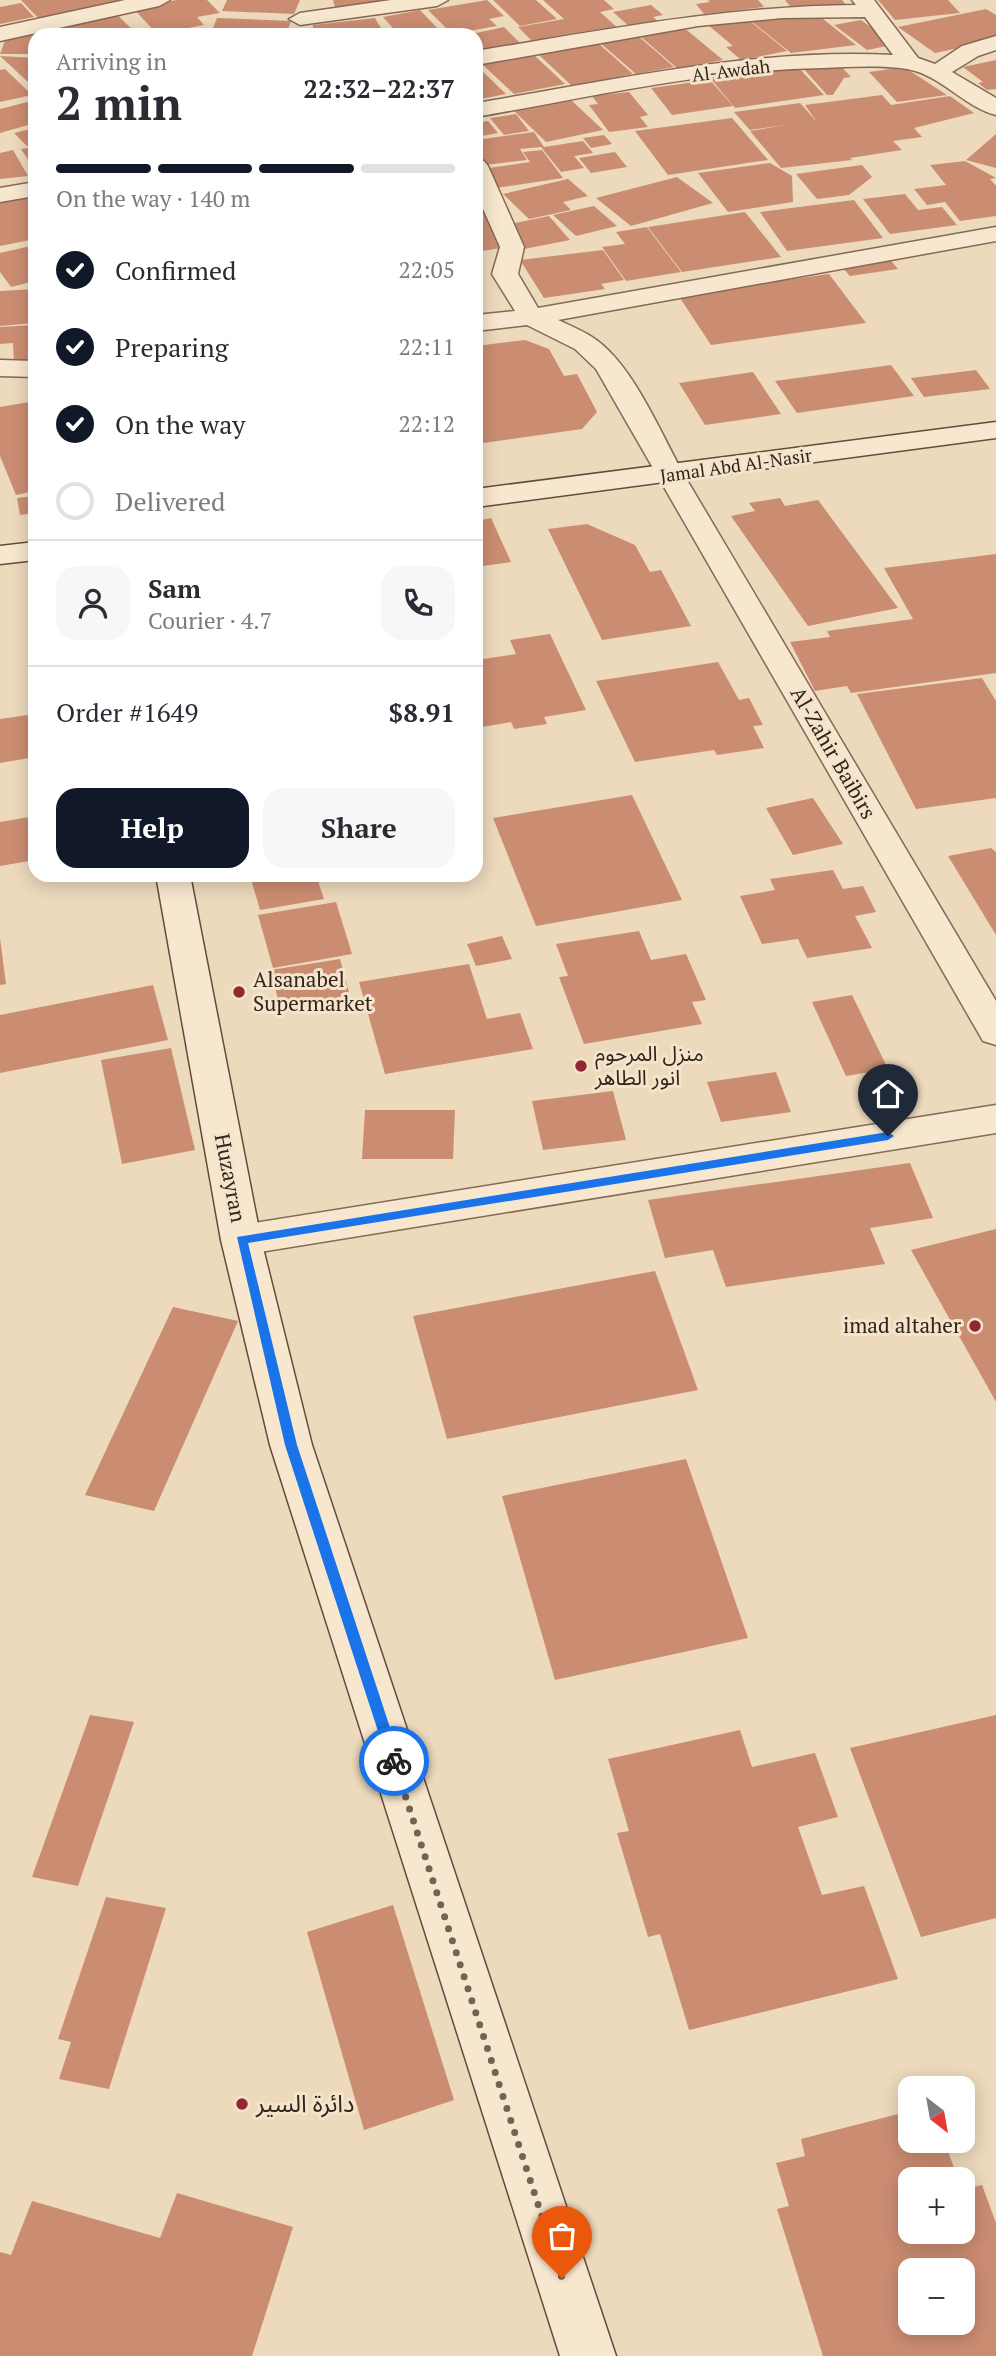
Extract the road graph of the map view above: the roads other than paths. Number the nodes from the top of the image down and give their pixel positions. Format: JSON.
{"nodes":[{"id":1,"x":159,"y":0,"type":"edge"},
{"id":2,"x":437,"y":0,"type":"edge"},
{"id":3,"x":868,"y":6,"type":"edge"},
{"id":4,"x":300,"y":18,"type":"edge"},
{"id":5,"x":0,"y":34,"type":"edge"},
{"id":6,"x":996,"y":43,"type":"edge"},
{"id":7,"x":483,"y":57,"type":"edge"},
{"id":8,"x":910,"y":63,"type":"junction"},
{"id":9,"x":937,"y":72,"type":"junction"},
{"id":10,"x":996,"y":108,"type":"edge"},
{"id":11,"x":483,"y":109,"type":"edge"},
{"id":12,"x":483,"y":182,"type":"edge"},
{"id":13,"x":28,"y":190,"type":"edge"},
{"id":14,"x":0,"y":195,"type":"edge"},
{"id":15,"x":996,"y":234,"type":"edge"},
{"id":16,"x":531,"y":317,"type":"junction"},
{"id":17,"x":483,"y":322,"type":"edge"},
{"id":18,"x":0,"y":368,"type":"edge"},
{"id":19,"x":28,"y":369,"type":"edge"},
{"id":20,"x":996,"y":430,"type":"edge"},
{"id":21,"x":670,"y":475,"type":"junction"},
{"id":22,"x":483,"y":497,"type":"edge"},
{"id":23,"x":28,"y":552,"type":"edge"},
{"id":24,"x":0,"y":555,"type":"edge"},
{"id":25,"x":174,"y":882,"type":"edge"},
{"id":26,"x":996,"y":1032,"type":"edge"},
{"id":27,"x":996,"y":1119,"type":"edge"},
{"id":28,"x":241,"y":1240,"type":"junction"},
{"id":29,"x":588,"y":2356,"type":"edge"}],
"edges":[{"from":1,"to":5,"type":"street"},
{"from":2,"to":4,"type":"street"},
{"from":3,"to":7,"type":"street"},
{"from":3,"to":8,"type":"street"},
{"from":6,"to":9,"type":"street"},
{"from":8,"to":9,"type":"street","name":"Al-Awdah"},
{"from":8,"to":11,"type":"street","name":"Al-Awdah"},
{"from":9,"to":10,"type":"street","name":"Al-Awdah"},
{"from":12,"to":16,"type":"street"},
{"from":13,"to":14,"type":"street"},
{"from":15,"to":16,"type":"street"},
{"from":16,"to":17,"type":"street"},
{"from":16,"to":21,"type":"street","name":"Al-Zahir Baibirs"},
{"from":18,"to":19,"type":"street"},
{"from":20,"to":21,"type":"street","name":"Jamal Abd Al-Nasir"},
{"from":21,"to":22,"type":"street","name":"Jamal Abd Al-Nasir"},
{"from":21,"to":26,"type":"street","name":"Al-Zahir Baibirs"},
{"from":23,"to":24,"type":"street"},
{"from":25,"to":28,"type":"street","name":"Huzayran"},
{"from":27,"to":28,"type":"street"},
{"from":28,"to":29,"type":"street","name":"Huzayran"}]}
